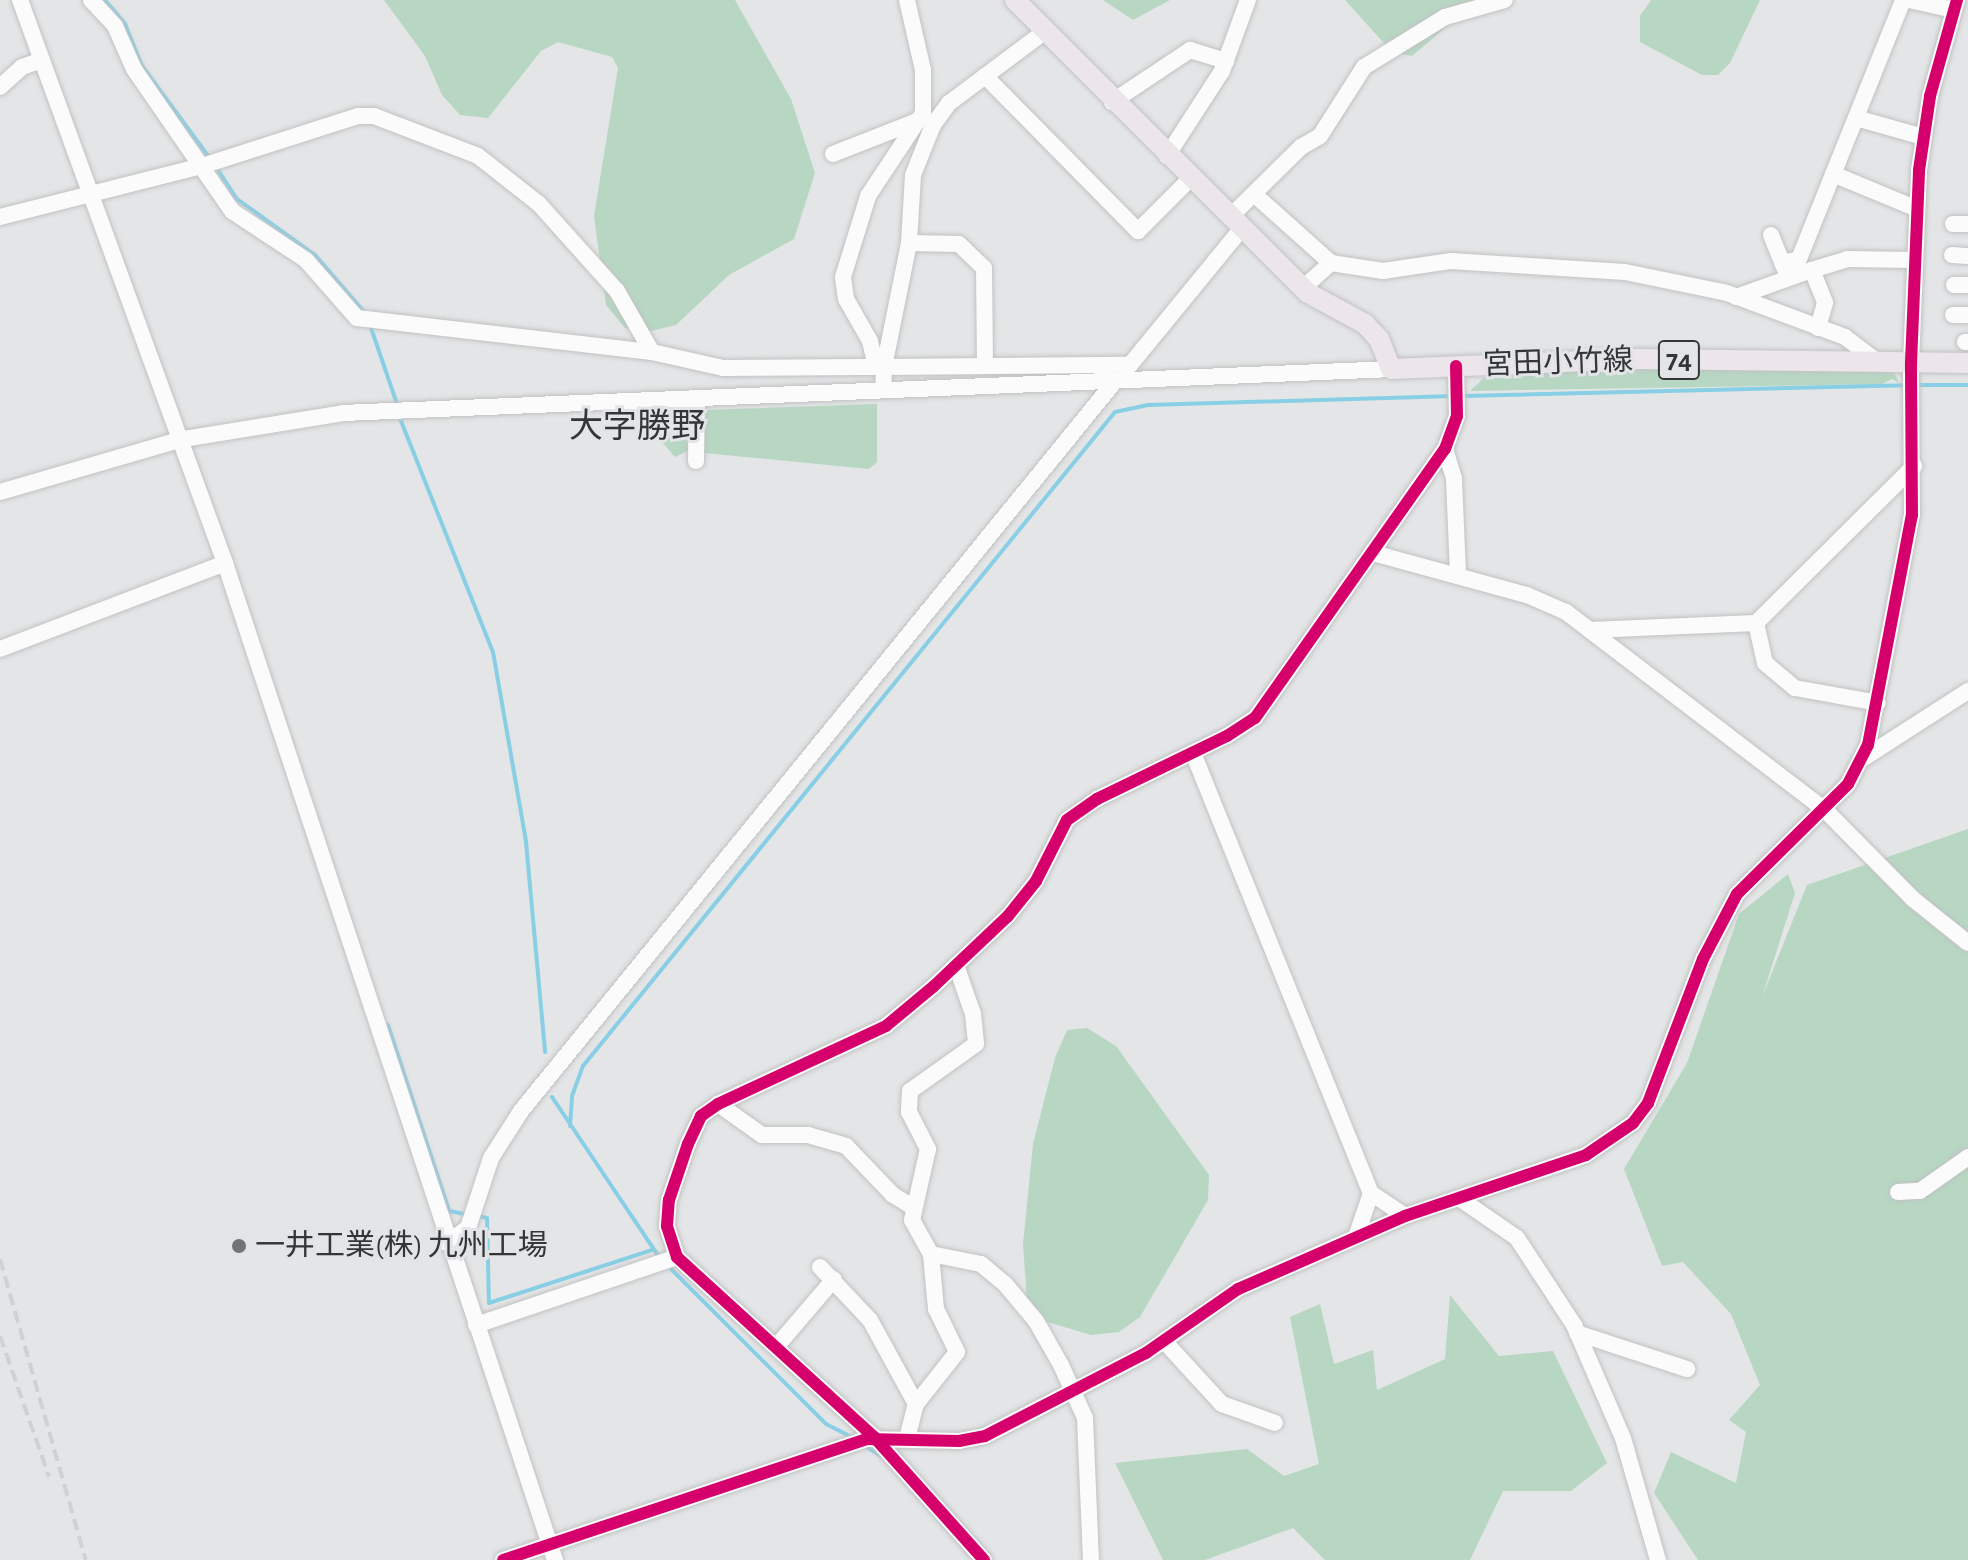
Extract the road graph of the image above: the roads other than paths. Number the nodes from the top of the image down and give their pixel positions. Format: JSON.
{"nodes":[{"id":1,"x":20,"y":0,"type":"edge"},
{"id":2,"x":91,"y":0,"type":"edge"},
{"id":3,"x":907,"y":0,"type":"edge"},
{"id":4,"x":1015,"y":0,"type":"edge"},
{"id":5,"x":1248,"y":0,"type":"edge"},
{"id":6,"x":1505,"y":0,"type":"edge"},
{"id":7,"x":1906,"y":0,"type":"edge"},
{"id":8,"x":1955,"y":5,"type":"edge"},
{"id":9,"x":1044,"y":32,"type":"junction"},
{"id":10,"x":42,"y":60,"type":"junction"},
{"id":11,"x":1226,"y":61,"type":"junction"},
{"id":12,"x":985,"y":76,"type":"junction"},
{"id":13,"x":0,"y":87,"type":"edge"},
{"id":14,"x":1112,"y":102,"type":"junction"},
{"id":15,"x":938,"y":116,"type":"junction"},
{"id":16,"x":1856,"y":118,"type":"junction"},
{"id":17,"x":919,"y":120,"type":"junction"},
{"id":18,"x":1923,"y":137,"type":"junction"},
{"id":19,"x":833,"y":154,"type":"dead end"},
{"id":20,"x":1167,"y":156,"type":"junction"},
{"id":21,"x":205,"y":165,"type":"junction"},
{"id":22,"x":1833,"y":174,"type":"junction"},
{"id":23,"x":1191,"y":178,"type":"junction"},
{"id":24,"x":93,"y":193,"type":"junction"},
{"id":25,"x":1255,"y":195,"type":"junction"},
{"id":26,"x":1915,"y":208,"type":"junction"},
{"id":27,"x":0,"y":217,"type":"edge"},
{"id":28,"x":1236,"y":222,"type":"junction"},
{"id":29,"x":1771,"y":235,"type":"dead end"},
{"id":30,"x":909,"y":243,"type":"junction"},
{"id":31,"x":1913,"y":260,"type":"junction"},
{"id":32,"x":1331,"y":263,"type":"junction"},
{"id":33,"x":1784,"y":269,"type":"junction"},
{"id":34,"x":1812,"y":270,"type":"junction"},
{"id":35,"x":1303,"y":288,"type":"junction"},
{"id":36,"x":1736,"y":297,"type":"junction"},
{"id":37,"x":1818,"y":328,"type":"junction"},
{"id":38,"x":652,"y":352,"type":"junction"},
{"id":39,"x":985,"y":363,"type":"junction"},
{"id":40,"x":1911,"y":363,"type":"junction"},
{"id":41,"x":1968,"y":363,"type":"edge"},
{"id":42,"x":1880,"y":364,"type":"junction"},
{"id":43,"x":1456,"y":366,"type":"junction"},
{"id":44,"x":880,"y":367,"type":"junction"},
{"id":45,"x":1391,"y":369,"type":"junction"},
{"id":46,"x":1115,"y":381,"type":"junction"},
{"id":47,"x":883,"y":390,"type":"junction"},
{"id":48,"x":697,"y":400,"type":"junction"},
{"id":49,"x":183,"y":439,"type":"junction"},
{"id":50,"x":1445,"y":449,"type":"junction"},
{"id":51,"x":697,"y":457,"type":"dead end"},
{"id":52,"x":1914,"y":466,"type":"junction"},
{"id":53,"x":0,"y":492,"type":"edge"},
{"id":54,"x":1373,"y":553,"type":"junction"},
{"id":55,"x":225,"y":563,"type":"junction"},
{"id":56,"x":1458,"y":575,"type":"junction"},
{"id":57,"x":1756,"y":623,"type":"junction"},
{"id":58,"x":1590,"y":630,"type":"junction"},
{"id":59,"x":0,"y":649,"type":"edge"},
{"id":60,"x":1968,"y":691,"type":"edge"},
{"id":61,"x":1878,"y":703,"type":"junction"},
{"id":62,"x":1193,"y":753,"type":"junction"},
{"id":63,"x":1864,"y":758,"type":"junction"},
{"id":64,"x":1825,"y":810,"type":"junction"},
{"id":65,"x":1968,"y":943,"type":"edge"},
{"id":66,"x":956,"y":965,"type":"junction"},
{"id":67,"x":718,"y":1104,"type":"junction"},
{"id":68,"x":1968,"y":1157,"type":"edge"},
{"id":69,"x":1898,"y":1192,"type":"dead end"},
{"id":70,"x":1371,"y":1193,"type":"junction"},
{"id":71,"x":1459,"y":1198,"type":"junction"},
{"id":72,"x":913,"y":1207,"type":"junction"},
{"id":73,"x":1405,"y":1216,"type":"junction"},
{"id":74,"x":1356,"y":1237,"type":"junction"},
{"id":75,"x":447,"y":1243,"type":"junction"},
{"id":76,"x":931,"y":1254,"type":"junction"},
{"id":77,"x":674,"y":1258,"type":"junction"},
{"id":78,"x":820,"y":1267,"type":"dead end"},
{"id":79,"x":834,"y":1279,"type":"junction"},
{"id":80,"x":476,"y":1325,"type":"junction"},
{"id":81,"x":1577,"y":1333,"type":"junction"},
{"id":82,"x":1164,"y":1341,"type":"junction"},
{"id":83,"x":776,"y":1347,"type":"junction"},
{"id":84,"x":1687,"y":1369,"type":"dead end"},
{"id":85,"x":1075,"y":1393,"type":"junction"},
{"id":86,"x":916,"y":1404,"type":"junction"},
{"id":87,"x":1275,"y":1423,"type":"dead end"},
{"id":88,"x":870,"y":1438,"type":"junction"},
{"id":89,"x":907,"y":1439,"type":"junction"},
{"id":90,"x":552,"y":1552,"type":"edge"},
{"id":91,"x":503,"y":1560,"type":"edge"},
{"id":92,"x":984,"y":1560,"type":"edge"},
{"id":93,"x":1091,"y":1560,"type":"edge"},
{"id":94,"x":1658,"y":1560,"type":"edge"}],
"edges":[{"from":1,"to":10,"type":"street"},
{"from":2,"to":21,"type":"street"},
{"from":3,"to":17,"type":"street"},
{"from":4,"to":9,"type":"main road"},
{"from":5,"to":11,"type":"street"},
{"from":6,"to":25,"type":"street"},
{"from":7,"to":8,"type":"street"},
{"from":7,"to":16,"type":"street"},
{"from":8,"to":18,"type":"street"},
{"from":9,"to":12,"type":"street"},
{"from":9,"to":14,"type":"main road"},
{"from":10,"to":13,"type":"street"},
{"from":10,"to":24,"type":"street"},
{"from":11,"to":14,"type":"street"},
{"from":11,"to":20,"type":"street"},
{"from":12,"to":15,"type":"street"},
{"from":12,"to":23,"type":"street"},
{"from":14,"to":20,"type":"main road"},
{"from":15,"to":17,"type":"street"},
{"from":15,"to":30,"type":"street"},
{"from":16,"to":18,"type":"street"},
{"from":16,"to":22,"type":"street"},
{"from":17,"to":19,"type":"street"},
{"from":17,"to":44,"type":"street"},
{"from":18,"to":26,"type":"street"},
{"from":20,"to":23,"type":"main road"},
{"from":21,"to":24,"type":"street"},
{"from":21,"to":38,"type":"street"},
{"from":21,"to":38,"type":"street"},
{"from":22,"to":26,"type":"street"},
{"from":22,"to":33,"type":"street"},
{"from":23,"to":28,"type":"main road"},
{"from":24,"to":27,"type":"street"},
{"from":24,"to":49,"type":"street"},
{"from":25,"to":28,"type":"street"},
{"from":25,"to":32,"type":"street"},
{"from":26,"to":31,"type":"street"},
{"from":28,"to":35,"type":"main road"},
{"from":28,"to":39,"type":"street"},
{"from":29,"to":33,"type":"street"},
{"from":30,"to":39,"type":"street"},
{"from":30,"to":44,"type":"street"},
{"from":31,"to":34,"type":"street"},
{"from":31,"to":40,"type":"street"},
{"from":32,"to":35,"type":"street"},
{"from":32,"to":36,"type":"street"},
{"from":33,"to":34,"type":"street"},
{"from":33,"to":36,"type":"street"},
{"from":34,"to":37,"type":"street"},
{"from":35,"to":45,"type":"main road"},
{"from":36,"to":37,"type":"street"},
{"from":37,"to":42,"type":"street"},
{"from":38,"to":44,"type":"street"},
{"from":39,"to":44,"type":"street"},
{"from":40,"to":41,"type":"main road","name":"宮田小竹線","number":"74"},
{"from":40,"to":42,"type":"main road","name":"宮田小竹線","number":"74"},
{"from":40,"to":52,"type":"street"},
{"from":42,"to":43,"type":"main road","name":"宮田小竹線","number":"74"},
{"from":43,"to":45,"type":"main road","name":"宮田小竹線","number":"74"},
{"from":43,"to":50,"type":"street"},
{"from":44,"to":47,"type":"street"},
{"from":45,"to":46,"type":"street"},
{"from":46,"to":47,"type":"street"},
{"from":46,"to":75,"type":"street"},
{"from":47,"to":48,"type":"street"},
{"from":48,"to":49,"type":"street"},
{"from":48,"to":51,"type":"street"},
{"from":49,"to":53,"type":"street"},
{"from":49,"to":55,"type":"street"},
{"from":50,"to":54,"type":"street"},
{"from":50,"to":56,"type":"street"},
{"from":52,"to":57,"type":"street"},
{"from":52,"to":61,"type":"street"},
{"from":54,"to":56,"type":"street"},
{"from":54,"to":62,"type":"street"},
{"from":55,"to":59,"type":"street"},
{"from":55,"to":75,"type":"street"},
{"from":56,"to":58,"type":"street"},
{"from":57,"to":58,"type":"street"},
{"from":57,"to":61,"type":"street"},
{"from":58,"to":64,"type":"street"},
{"from":60,"to":63,"type":"street"},
{"from":61,"to":63,"type":"street"},
{"from":62,"to":66,"type":"street"},
{"from":62,"to":70,"type":"street"},
{"from":63,"to":64,"type":"street"},
{"from":64,"to":65,"type":"street"},
{"from":64,"to":71,"type":"street"},
{"from":66,"to":67,"type":"street"},
{"from":66,"to":72,"type":"street"},
{"from":67,"to":72,"type":"street"},
{"from":67,"to":77,"type":"street"},
{"from":68,"to":69,"type":"street"},
{"from":70,"to":73,"type":"street"},
{"from":70,"to":74,"type":"street"},
{"from":71,"to":73,"type":"street"},
{"from":71,"to":81,"type":"street"},
{"from":72,"to":76,"type":"street"},
{"from":73,"to":74,"type":"street"},
{"from":74,"to":82,"type":"street"},
{"from":75,"to":80,"type":"street"},
{"from":76,"to":85,"type":"street"},
{"from":76,"to":86,"type":"street"},
{"from":77,"to":80,"type":"street"},
{"from":77,"to":83,"type":"street"},
{"from":78,"to":79,"type":"street"},
{"from":79,"to":83,"type":"street"},
{"from":79,"to":86,"type":"street"},
{"from":80,"to":90,"type":"street"},
{"from":81,"to":84,"type":"street"},
{"from":81,"to":94,"type":"street"},
{"from":82,"to":85,"type":"street"},
{"from":82,"to":87,"type":"street"},
{"from":83,"to":88,"type":"street"},
{"from":85,"to":89,"type":"street"},
{"from":85,"to":93,"type":"street"},
{"from":86,"to":89,"type":"street"},
{"from":88,"to":89,"type":"street"},
{"from":88,"to":90,"type":"street"},
{"from":88,"to":92,"type":"street"},
{"from":90,"to":91,"type":"street"}]}
